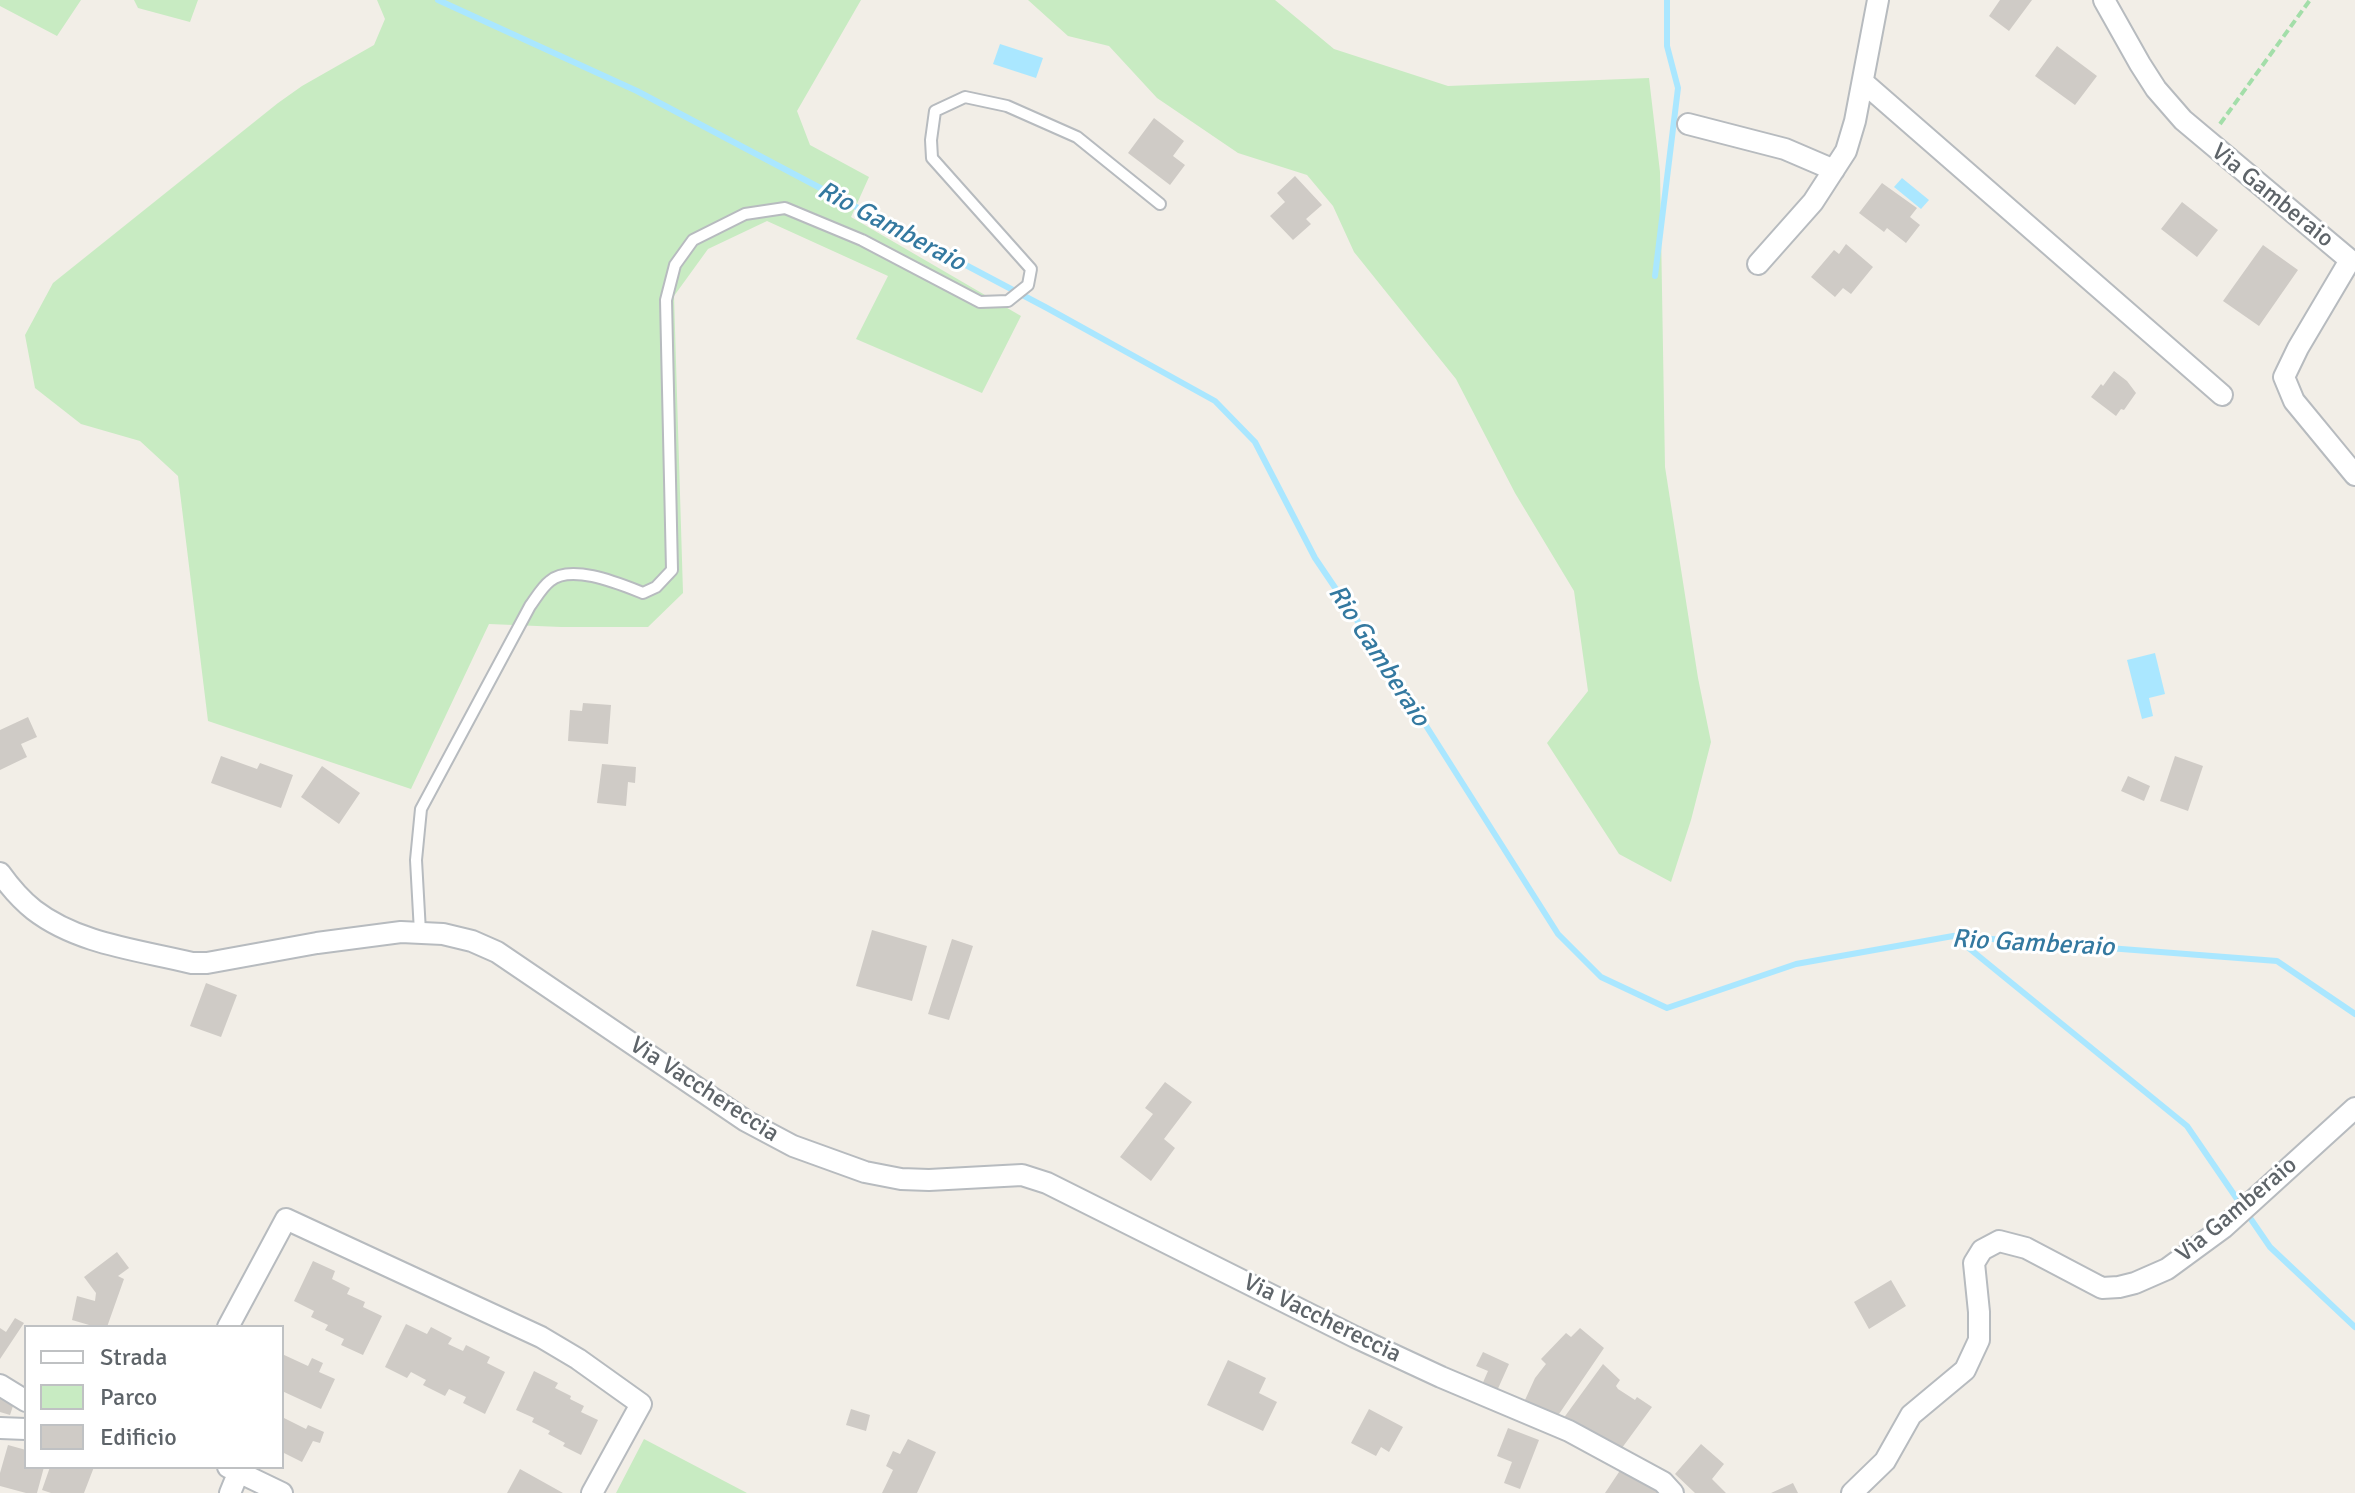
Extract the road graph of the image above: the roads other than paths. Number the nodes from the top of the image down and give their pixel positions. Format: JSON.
{"nodes":[{"id":1,"x":1878,"y":0,"type":"edge"},
{"id":2,"x":2104,"y":0,"type":"edge"},
{"id":3,"x":1863,"y":82,"type":"junction"},
{"id":4,"x":1688,"y":124,"type":"dead end"},
{"id":5,"x":1834,"y":170,"type":"junction"},
{"id":6,"x":1160,"y":204,"type":"dead end"},
{"id":7,"x":1758,"y":264,"type":"dead end"},
{"id":8,"x":2222,"y":395,"type":"dead end"},
{"id":9,"x":2355,"y":475,"type":"edge"},
{"id":10,"x":0,"y":873,"type":"edge"},
{"id":11,"x":420,"y":932,"type":"junction"},
{"id":12,"x":2355,"y":1108,"type":"edge"},
{"id":13,"x":229,"y":1325,"type":"edge"},
{"id":14,"x":0,"y":1385,"type":"edge"},
{"id":15,"x":24,"y":1400,"type":"edge"},
{"id":16,"x":0,"y":1428,"type":"edge"},
{"id":17,"x":24,"y":1429,"type":"edge"},
{"id":18,"x":234,"y":1469,"type":"edge"},
{"id":19,"x":230,"y":1493,"type":"edge"},
{"id":20,"x":282,"y":1493,"type":"edge"},
{"id":21,"x":592,"y":1493,"type":"edge"},
{"id":22,"x":1673,"y":1493,"type":"edge"},
{"id":23,"x":1852,"y":1493,"type":"edge"}],
"edges":[{"from":1,"to":3,"type":"street"},
{"from":2,"to":9,"type":"street","name":"Via Gamberaio"},
{"from":3,"to":5,"type":"street"},
{"from":3,"to":8,"type":"street"},
{"from":4,"to":5,"type":"street"},
{"from":5,"to":7,"type":"street"},
{"from":6,"to":11,"type":"lane"},
{"from":10,"to":11,"type":"street","name":"Via Vacchereccia"},
{"from":11,"to":22,"type":"street","name":"Via Vacchereccia"},
{"from":12,"to":23,"type":"street","name":"Via Gamberaio"},
{"from":13,"to":21,"type":"street"},
{"from":14,"to":15,"type":"street"},
{"from":16,"to":17,"type":"street"},
{"from":18,"to":19,"type":"street"},
{"from":18,"to":20,"type":"street"}]}
